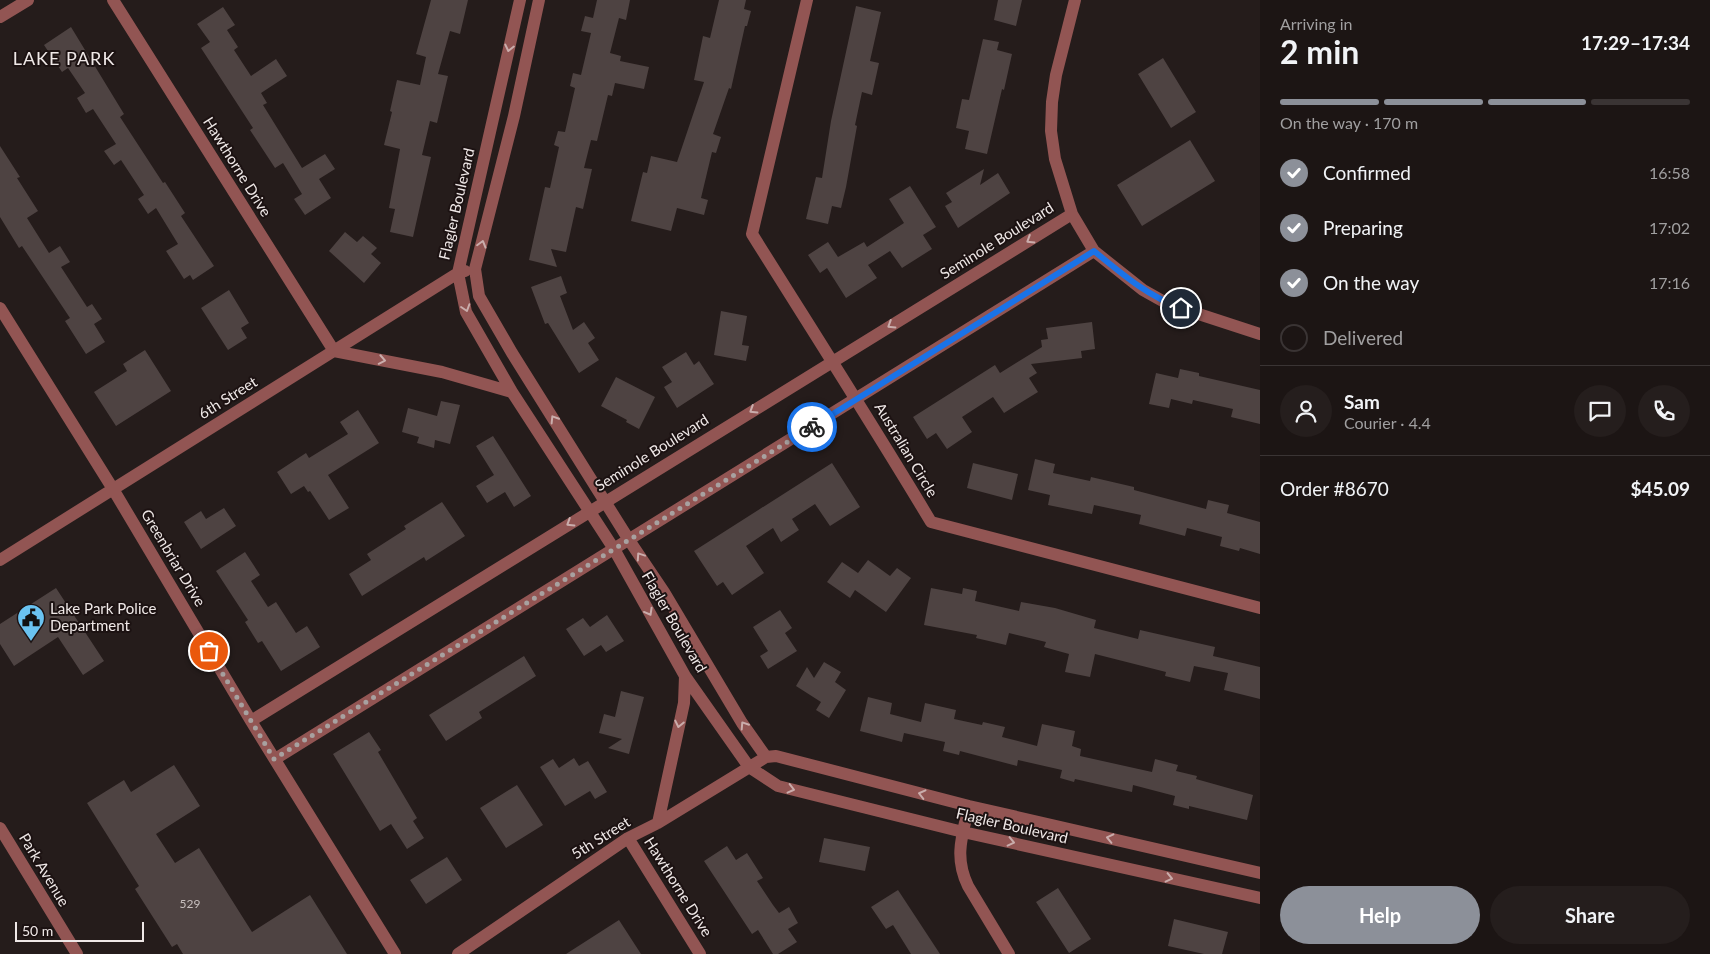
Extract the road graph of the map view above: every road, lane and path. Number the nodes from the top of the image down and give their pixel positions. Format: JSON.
{"nodes":[{"id":1,"x":28,"y":0,"type":"edge"},
{"id":2,"x":113,"y":0,"type":"edge"},
{"id":3,"x":520,"y":0,"type":"edge"},
{"id":4,"x":539,"y":0,"type":"edge"},
{"id":5,"x":807,"y":0,"type":"edge"},
{"id":6,"x":1074,"y":0,"type":"edge"},
{"id":7,"x":0,"y":17,"type":"edge"},
{"id":8,"x":1072,"y":214,"type":"junction"},
{"id":9,"x":1094,"y":251,"type":"junction"},
{"id":10,"x":475,"y":269,"type":"junction"},
{"id":11,"x":458,"y":273,"type":"junction"},
{"id":12,"x":0,"y":308,"type":"edge"},
{"id":13,"x":1260,"y":334,"type":"edge"},
{"id":14,"x":334,"y":352,"type":"junction"},
{"id":15,"x":832,"y":362,"type":"junction"},
{"id":16,"x":512,"y":392,"type":"junction"},
{"id":17,"x":857,"y":399,"type":"junction"},
{"id":18,"x":113,"y":489,"type":"junction"},
{"id":19,"x":606,"y":501,"type":"junction"},
{"id":20,"x":590,"y":511,"type":"junction"},
{"id":21,"x":629,"y":540,"type":"junction"},
{"id":22,"x":614,"y":549,"type":"junction"},
{"id":23,"x":0,"y":560,"type":"edge"},
{"id":24,"x":1260,"y":608,"type":"edge"},
{"id":25,"x":686,"y":676,"type":"junction"},
{"id":26,"x":251,"y":722,"type":"junction"},
{"id":27,"x":766,"y":757,"type":"junction"},
{"id":28,"x":274,"y":759,"type":"junction"},
{"id":29,"x":749,"y":767,"type":"junction"},
{"id":30,"x":969,"y":806,"type":"junction"},
{"id":31,"x":658,"y":823,"type":"junction"},
{"id":32,"x":0,"y":828,"type":"edge"},
{"id":33,"x":963,"y":832,"type":"junction"},
{"id":34,"x":628,"y":838,"type":"junction"},
{"id":35,"x":1260,"y":873,"type":"edge"},
{"id":36,"x":1260,"y":898,"type":"edge"},
{"id":37,"x":77,"y":954,"type":"edge"},
{"id":38,"x":395,"y":954,"type":"edge"},
{"id":39,"x":458,"y":954,"type":"edge"},
{"id":40,"x":700,"y":954,"type":"edge"},
{"id":41,"x":1009,"y":954,"type":"edge"}],
"edges":[{"from":1,"to":7,"type":"street"},
{"from":2,"to":14,"type":"street","name":"Hawthorne Drive"},
{"from":3,"to":11,"type":"street","name":"Flagler Boulevard","one_way":true},
{"from":10,"to":4,"type":"street","name":"Flagler Boulevard","one_way":true},
{"from":5,"to":15,"type":"street","name":"Australian Circle"},
{"from":6,"to":8,"type":"street"},
{"from":8,"to":9,"type":"street"},
{"from":8,"to":15,"type":"street","name":"Seminole Boulevard","one_way":true},
{"from":9,"to":13,"type":"street"},
{"from":9,"to":17,"type":"street"},
{"from":10,"to":11,"type":"street","name":"6th Street"},
{"from":19,"to":10,"type":"street","name":"Flagler Boulevard","one_way":true},
{"from":11,"to":14,"type":"street","name":"6th Street"},
{"from":11,"to":16,"type":"street","name":"Flagler Boulevard","one_way":true},
{"from":12,"to":18,"type":"street","name":"Greenbriar Drive"},
{"from":14,"to":16,"type":"street","one_way":true},
{"from":14,"to":18,"type":"street","name":"6th Street"},
{"from":15,"to":17,"type":"street","name":"Australian Circle"},
{"from":15,"to":19,"type":"street","name":"Seminole Boulevard","one_way":true},
{"from":16,"to":20,"type":"street","name":"Flagler Boulevard"},
{"from":17,"to":21,"type":"street"},
{"from":17,"to":24,"type":"street","name":"Australian Circle"},
{"from":18,"to":23,"type":"street","name":"6th Street"},
{"from":18,"to":26,"type":"street","name":"Greenbriar Drive"},
{"from":19,"to":20,"type":"street","name":"Seminole Boulevard"},
{"from":19,"to":21,"type":"street","name":"Flagler Boulevard"},
{"from":20,"to":22,"type":"street","name":"Flagler Boulevard"},
{"from":20,"to":26,"type":"street","name":"Seminole Boulevard","one_way":true},
{"from":21,"to":22,"type":"street"},
{"from":27,"to":21,"type":"street","name":"Flagler Boulevard","one_way":true},
{"from":22,"to":25,"type":"street","name":"Flagler Boulevard","one_way":true},
{"from":22,"to":28,"type":"street"},
{"from":25,"to":29,"type":"street","name":"Flagler Boulevard"},
{"from":25,"to":31,"type":"street","one_way":true},
{"from":26,"to":28,"type":"street","name":"Greenbriar Drive"},
{"from":27,"to":29,"type":"street","name":"5th Street"},
{"from":30,"to":27,"type":"street","name":"Flagler Boulevard","one_way":true},
{"from":28,"to":38,"type":"street","name":"Greenbriar Drive"},
{"from":29,"to":31,"type":"street","name":"5th Street"},
{"from":29,"to":33,"type":"street","name":"Flagler Boulevard","one_way":true},
{"from":30,"to":33,"type":"street"},
{"from":35,"to":30,"type":"street","name":"Flagler Boulevard","one_way":true},
{"from":31,"to":34,"type":"street","name":"5th Street"},
{"from":32,"to":37,"type":"street","name":"Park Avenue"},
{"from":33,"to":36,"type":"street","name":"Flagler Boulevard","one_way":true},
{"from":33,"to":41,"type":"street"},
{"from":34,"to":39,"type":"street","name":"5th Street"},
{"from":34,"to":40,"type":"street","name":"Hawthorne Drive"}]}
